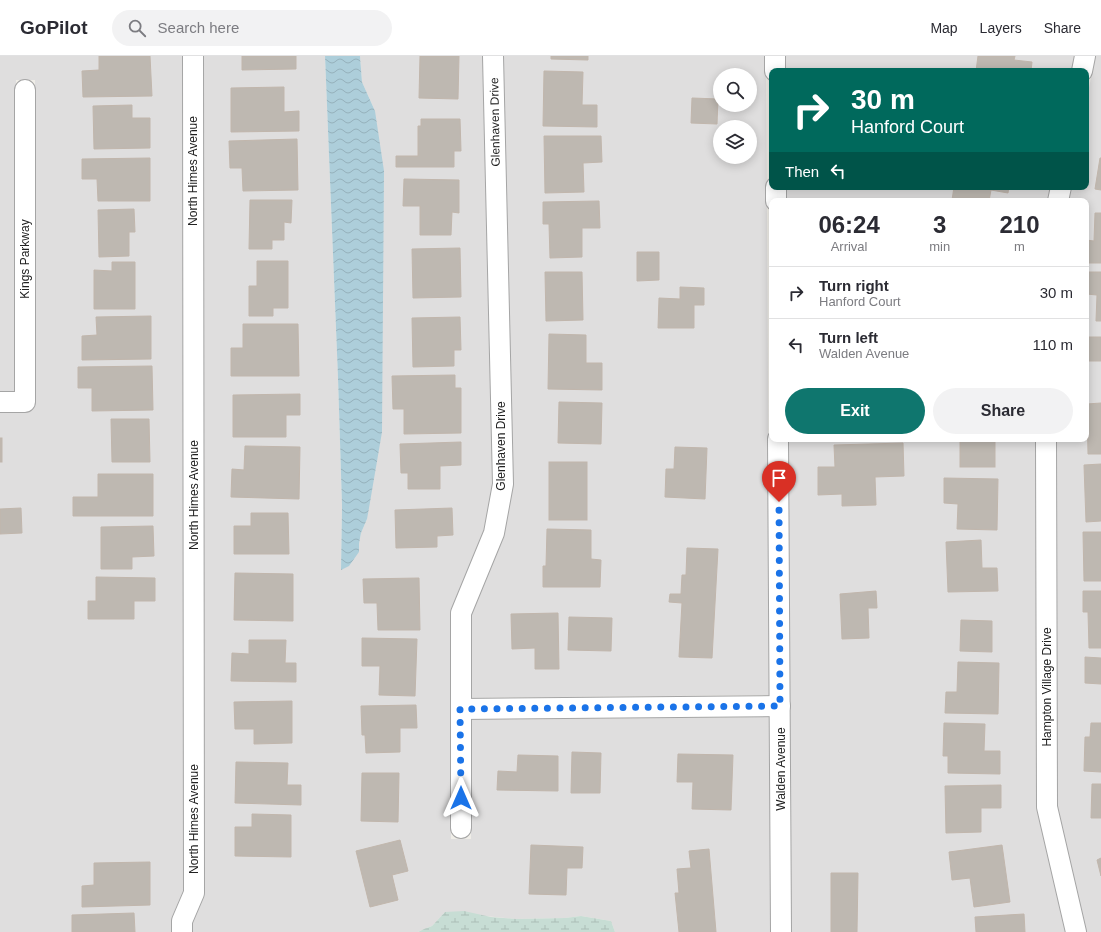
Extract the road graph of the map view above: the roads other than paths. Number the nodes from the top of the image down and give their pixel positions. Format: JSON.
{"nodes":[{"id":1,"x":193,"y":56,"type":"edge"},
{"id":2,"x":493,"y":56,"type":"edge"},
{"id":3,"x":775,"y":56,"type":"edge"},
{"id":4,"x":1085,"y":56,"type":"edge"},
{"id":5,"x":775,"y":68,"type":"edge"},
{"id":6,"x":1083,"y":68,"type":"edge"},
{"id":7,"x":25,"y":90,"type":"dead end"},
{"id":8,"x":0,"y":402,"type":"edge"},
{"id":9,"x":778,"y":442,"type":"edge"},
{"id":10,"x":1046,"y":442,"type":"edge"},
{"id":11,"x":780,"y":706,"type":"junction"},
{"id":12,"x":460,"y":709,"type":"junction"},
{"id":13,"x":461,"y":828,"type":"dead end"},
{"id":14,"x":182,"y":932,"type":"edge"},
{"id":15,"x":782,"y":932,"type":"edge"},
{"id":16,"x":1076,"y":932,"type":"edge"}],
"edges":[{"from":1,"to":14,"type":"street","name":"North Himes Avenue"},
{"from":2,"to":12,"type":"street","name":"Glenhaven Drive"},
{"from":3,"to":5,"type":"street"},
{"from":4,"to":6,"type":"street"},
{"from":7,"to":8,"type":"street","name":"Kings Parkway"},
{"from":9,"to":11,"type":"street","name":"Walden Avenue"},
{"from":10,"to":16,"type":"street","name":"Hampton Village Drive"},
{"from":11,"to":12,"type":"street"},
{"from":11,"to":15,"type":"street","name":"Walden Avenue"},
{"from":12,"to":13,"type":"street","name":"Glenhaven Drive"}]}
